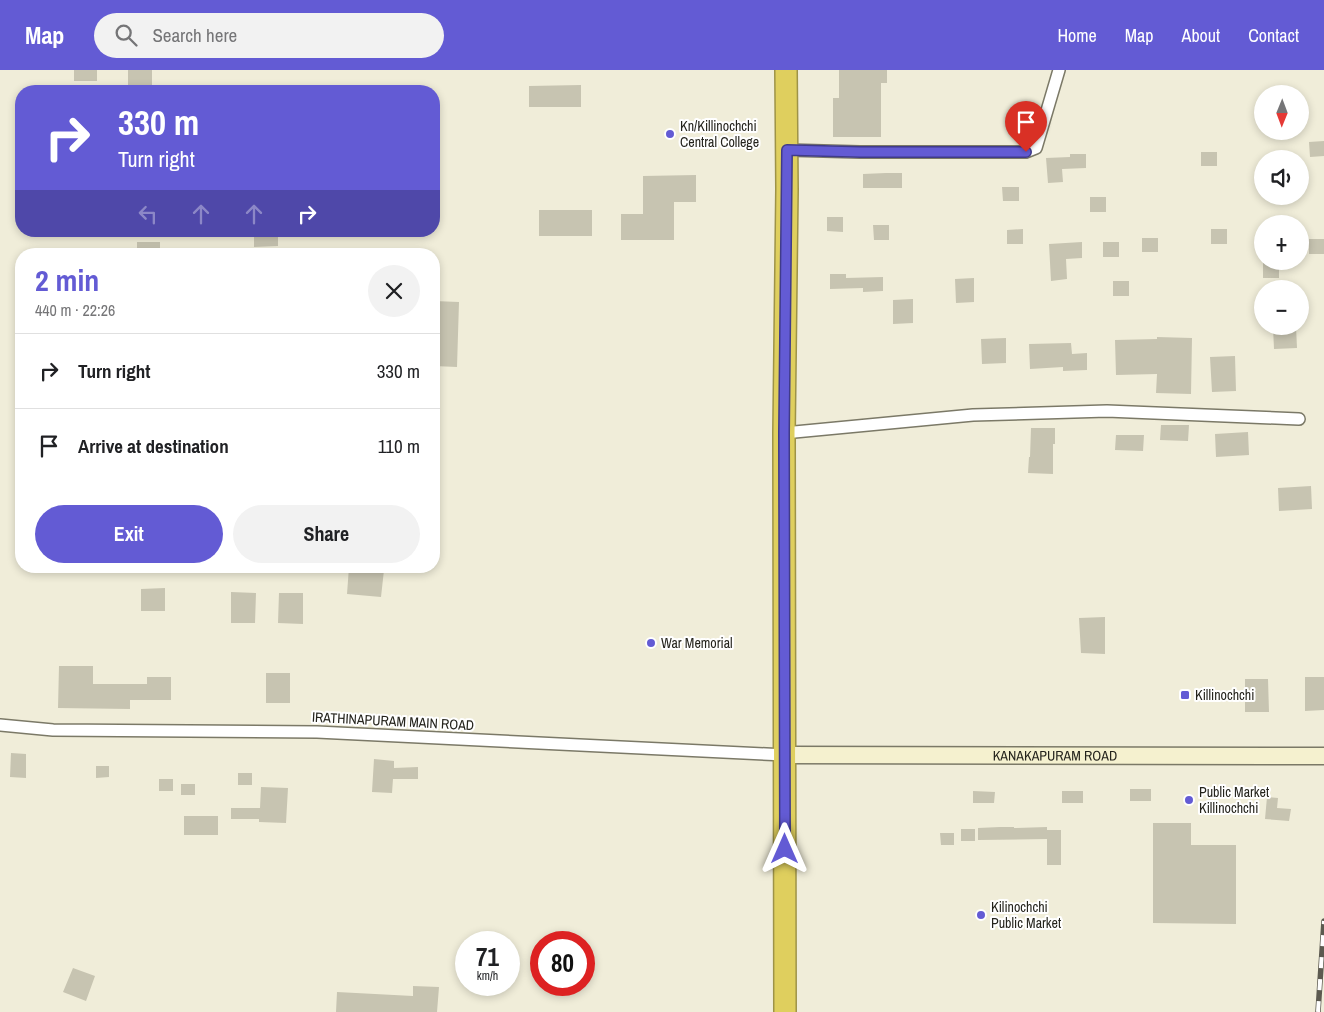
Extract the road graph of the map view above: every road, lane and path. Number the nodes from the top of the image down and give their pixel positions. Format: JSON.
{"nodes":[{"id":1,"x":786,"y":70,"type":"edge"},
{"id":2,"x":1059,"y":70,"type":"edge"},
{"id":3,"x":787,"y":150,"type":"junction"},
{"id":4,"x":1298,"y":420,"type":"dead end"},
{"id":5,"x":784,"y":433,"type":"junction"},
{"id":6,"x":0,"y":725,"type":"edge"},
{"id":7,"x":785,"y":755,"type":"junction"},
{"id":8,"x":1324,"y":756,"type":"edge"},
{"id":9,"x":785,"y":1012,"type":"edge"}],
"edges":[{"from":1,"to":3,"type":"highway"},
{"from":2,"to":3,"type":"street"},
{"from":3,"to":5,"type":"highway"},
{"from":4,"to":5,"type":"street"},
{"from":5,"to":7,"type":"highway"},
{"from":6,"to":7,"type":"street","name":"IRATHINAPURAM MAIN ROAD"},
{"from":7,"to":8,"type":"street","name":"KANAKAPURAM ROAD"},
{"from":7,"to":9,"type":"highway"}]}
